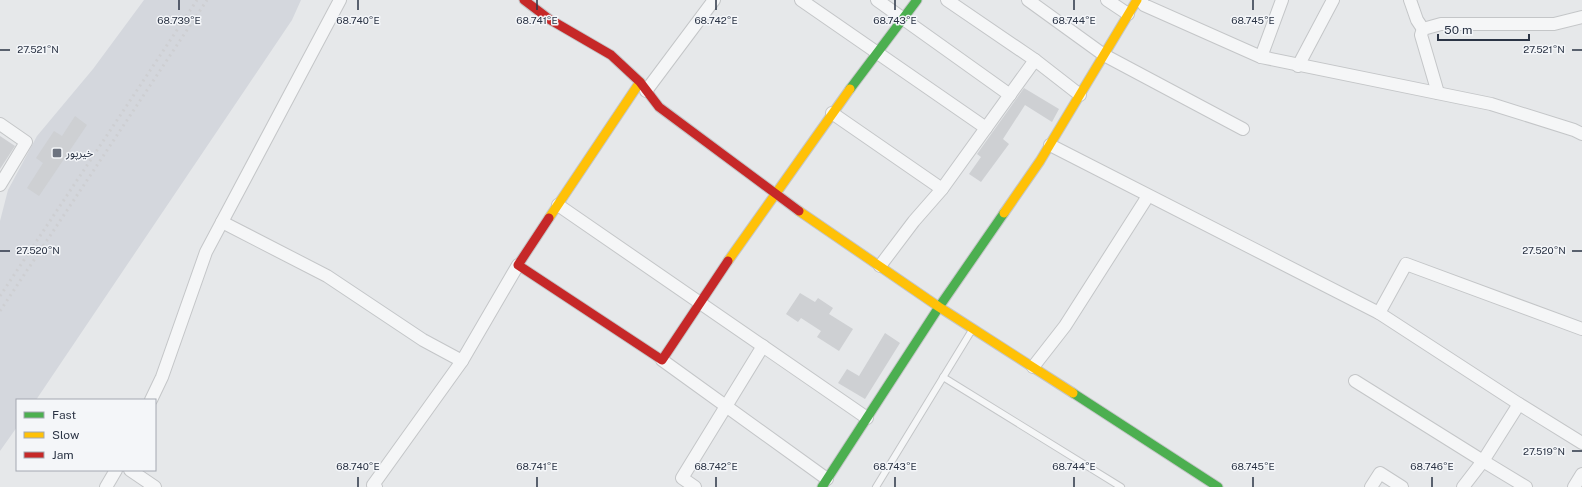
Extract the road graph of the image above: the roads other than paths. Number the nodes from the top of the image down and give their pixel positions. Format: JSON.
{"nodes":[{"id":1,"x":340,"y":0,"type":"edge"},
{"id":2,"x":524,"y":0,"type":"edge"},
{"id":3,"x":714,"y":0,"type":"edge"},
{"id":4,"x":801,"y":0,"type":"edge"},
{"id":5,"x":877,"y":0,"type":"edge"},
{"id":6,"x":917,"y":0,"type":"edge"},
{"id":7,"x":947,"y":0,"type":"edge"},
{"id":8,"x":1028,"y":0,"type":"edge"},
{"id":9,"x":1107,"y":0,"type":"edge"},
{"id":10,"x":1137,"y":0,"type":"edge"},
{"id":11,"x":1141,"y":0,"type":"edge"},
{"id":12,"x":1282,"y":0,"type":"edge"},
{"id":13,"x":1333,"y":0,"type":"edge"},
{"id":14,"x":1410,"y":0,"type":"edge"},
{"id":15,"x":1128,"y":14,"type":"junction"},
{"id":16,"x":1582,"y":17,"type":"edge"},
{"id":17,"x":902,"y":18,"type":"junction"},
{"id":18,"x":1423,"y":29,"type":"junction"},
{"id":19,"x":876,"y":52,"type":"junction"},
{"id":20,"x":1104,"y":54,"type":"junction"},
{"id":21,"x":1261,"y":57,"type":"junction"},
{"id":22,"x":1035,"y":60,"type":"junction"},
{"id":23,"x":1298,"y":66,"type":"junction"},
{"id":24,"x":643,"y":87,"type":"junction"},
{"id":25,"x":1438,"y":93,"type":"junction"},
{"id":26,"x":1010,"y":95,"type":"junction"},
{"id":27,"x":1080,"y":95,"type":"junction"},
{"id":28,"x":832,"y":113,"type":"junction"},
{"id":29,"x":0,"y":124,"type":"edge"},
{"id":30,"x":986,"y":128,"type":"junction"},
{"id":31,"x":1243,"y":129,"type":"dead end"},
{"id":32,"x":1582,"y":134,"type":"edge"},
{"id":33,"x":1050,"y":146,"type":"junction"},
{"id":34,"x":0,"y":185,"type":"edge"},
{"id":35,"x":942,"y":189,"type":"junction"},
{"id":36,"x":774,"y":193,"type":"junction"},
{"id":37,"x":1148,"y":196,"type":"junction"},
{"id":38,"x":558,"y":205,"type":"junction"},
{"id":39,"x":222,"y":222,"type":"junction"},
{"id":40,"x":518,"y":265,"type":"junction"},
{"id":41,"x":880,"y":266,"type":"junction"},
{"id":42,"x":700,"y":303,"type":"junction"},
{"id":43,"x":939,"y":307,"type":"junction"},
{"id":44,"x":1379,"y":313,"type":"junction"},
{"id":45,"x":973,"y":329,"type":"junction"},
{"id":46,"x":1582,"y":329,"type":"edge"},
{"id":47,"x":763,"y":346,"type":"junction"},
{"id":48,"x":662,"y":360,"type":"junction"},
{"id":49,"x":462,"y":361,"type":"junction"},
{"id":50,"x":1033,"y":367,"type":"junction"},
{"id":51,"x":944,"y":377,"type":"junction"},
{"id":52,"x":1355,"y":381,"type":"dead end"},
{"id":53,"x":151,"y":399,"type":"edge"},
{"id":54,"x":1519,"y":404,"type":"junction"},
{"id":55,"x":726,"y":406,"type":"junction"},
{"id":56,"x":867,"y":418,"type":"junction"},
{"id":57,"x":1582,"y":443,"type":"edge"},
{"id":58,"x":1483,"y":460,"type":"junction"},
{"id":59,"x":115,"y":471,"type":"edge"},
{"id":60,"x":131,"y":471,"type":"edge"},
{"id":61,"x":1582,"y":474,"type":"edge"},
{"id":62,"x":825,"y":483,"type":"edge"},
{"id":63,"x":106,"y":487,"type":"edge"},
{"id":64,"x":155,"y":487,"type":"edge"},
{"id":65,"x":376,"y":487,"type":"edge"},
{"id":66,"x":695,"y":487,"type":"edge"},
{"id":67,"x":876,"y":487,"type":"edge"},
{"id":68,"x":1121,"y":487,"type":"edge"},
{"id":69,"x":1218,"y":487,"type":"edge"},
{"id":70,"x":1371,"y":487,"type":"edge"},
{"id":71,"x":1402,"y":487,"type":"edge"},
{"id":72,"x":1463,"y":487,"type":"edge"},
{"id":73,"x":1526,"y":487,"type":"edge"},
{"id":74,"x":1574,"y":487,"type":"edge"}],
"edges":[{"from":1,"to":39,"type":"street"},
{"from":2,"to":24,"type":"street"},
{"from":3,"to":24,"type":"street"},
{"from":4,"to":19,"type":"street"},
{"from":5,"to":17,"type":"street"},
{"from":6,"to":17,"type":"street"},
{"from":7,"to":22,"type":"street"},
{"from":8,"to":20,"type":"street"},
{"from":9,"to":15,"type":"street"},
{"from":10,"to":15,"type":"street"},
{"from":11,"to":21,"type":"street"},
{"from":12,"to":21,"type":"street"},
{"from":13,"to":23,"type":"street"},
{"from":14,"to":18,"type":"street"},
{"from":15,"to":20,"type":"street"},
{"from":16,"to":18,"type":"street"},
{"from":17,"to":19,"type":"street"},
{"from":17,"to":26,"type":"street"},
{"from":18,"to":25,"type":"street"},
{"from":19,"to":28,"type":"street"},
{"from":19,"to":30,"type":"street"},
{"from":20,"to":27,"type":"street"},
{"from":20,"to":31,"type":"street"},
{"from":21,"to":23,"type":"street"},
{"from":22,"to":26,"type":"street"},
{"from":22,"to":27,"type":"street"},
{"from":23,"to":25,"type":"street"},
{"from":24,"to":36,"type":"street"},
{"from":24,"to":38,"type":"street"},
{"from":25,"to":32,"type":"street"},
{"from":26,"to":30,"type":"street"},
{"from":27,"to":33,"type":"street"},
{"from":28,"to":35,"type":"street"},
{"from":28,"to":36,"type":"street"},
{"from":29,"to":34,"type":"street"},
{"from":30,"to":35,"type":"street"},
{"from":33,"to":37,"type":"street"},
{"from":33,"to":43,"type":"street"},
{"from":35,"to":41,"type":"street"},
{"from":36,"to":41,"type":"street"},
{"from":36,"to":42,"type":"street"},
{"from":37,"to":44,"type":"street"},
{"from":37,"to":50,"type":"street"},
{"from":38,"to":40,"type":"street"},
{"from":38,"to":42,"type":"street"},
{"from":39,"to":49,"type":"street"},
{"from":39,"to":53,"type":"street"},
{"from":40,"to":48,"type":"street"},
{"from":40,"to":49,"type":"street"},
{"from":41,"to":43,"type":"street"},
{"from":42,"to":47,"type":"street"},
{"from":42,"to":48,"type":"street"},
{"from":43,"to":45,"type":"street"},
{"from":43,"to":56,"type":"street"},
{"from":44,"to":46,"type":"street"},
{"from":44,"to":54,"type":"street"},
{"from":45,"to":50,"type":"street"},
{"from":45,"to":51,"type":"lane"},
{"from":47,"to":55,"type":"street"},
{"from":47,"to":56,"type":"street"},
{"from":48,"to":55,"type":"street"},
{"from":49,"to":65,"type":"street"},
{"from":50,"to":69,"type":"street"},
{"from":51,"to":67,"type":"lane"},
{"from":51,"to":68,"type":"lane"},
{"from":52,"to":58,"type":"street"},
{"from":54,"to":57,"type":"street"},
{"from":54,"to":58,"type":"street"},
{"from":55,"to":62,"type":"street"},
{"from":55,"to":66,"type":"street"},
{"from":56,"to":62,"type":"street"},
{"from":58,"to":72,"type":"street"},
{"from":58,"to":73,"type":"street"},
{"from":59,"to":63,"type":"street"},
{"from":60,"to":64,"type":"street"},
{"from":61,"to":74,"type":"street"},
{"from":70,"to":71,"type":"street"}]}
